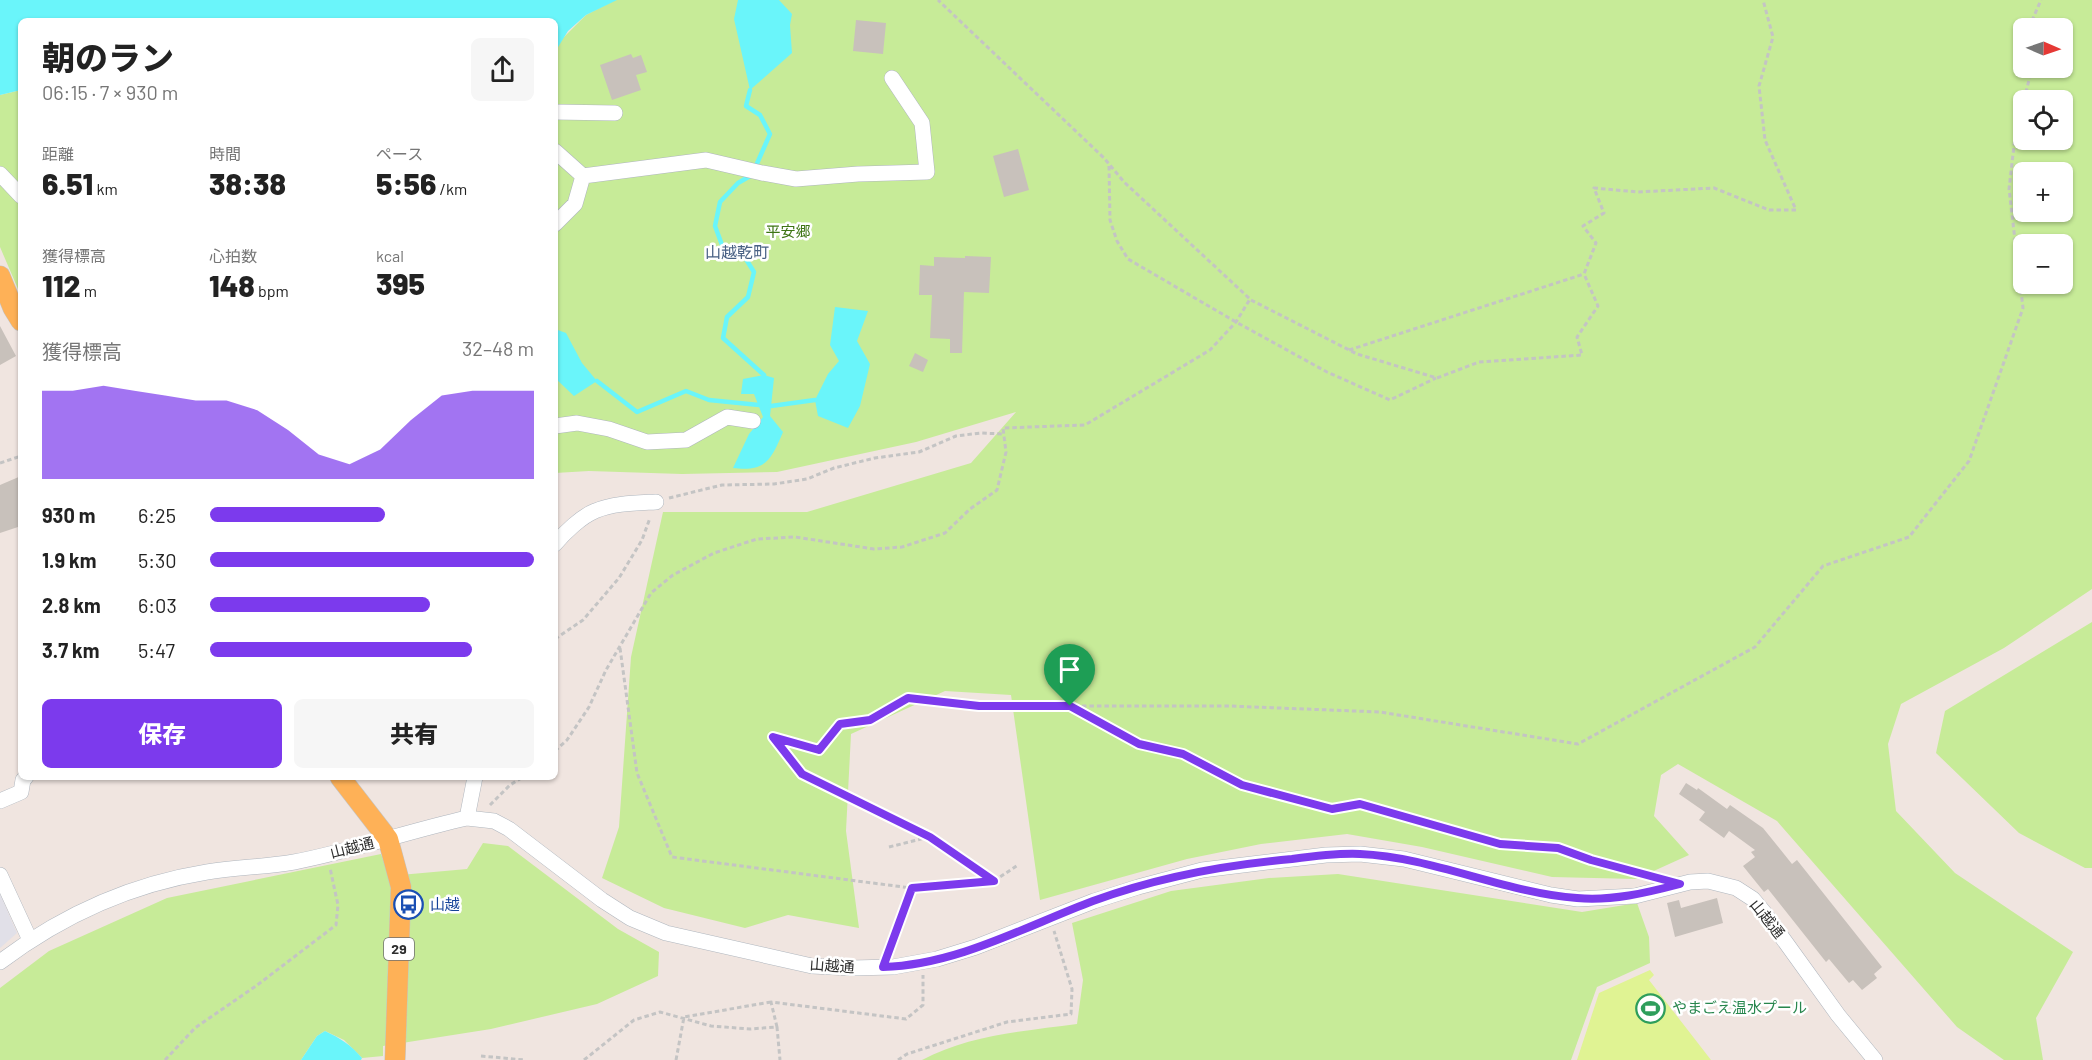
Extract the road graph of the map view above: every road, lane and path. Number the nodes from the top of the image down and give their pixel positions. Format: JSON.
{"nodes":[{"id":1,"x":938,"y":0,"type":"edge"},
{"id":2,"x":1763,"y":0,"type":"edge"},
{"id":3,"x":2041,"y":0,"type":"edge"},
{"id":4,"x":2033,"y":18,"type":"edge"},
{"id":5,"x":892,"y":78,"type":"dead end"},
{"id":6,"x":558,"y":112,"type":"edge"},
{"id":7,"x":615,"y":113,"type":"dead end"},
{"id":8,"x":2014,"y":150,"type":"edge"},
{"id":9,"x":558,"y":154,"type":"edge"},
{"id":10,"x":1109,"y":164,"type":"junction"},
{"id":11,"x":0,"y":174,"type":"edge"},
{"id":12,"x":583,"y":176,"type":"junction"},
{"id":13,"x":18,"y":193,"type":"edge"},
{"id":14,"x":558,"y":221,"type":"edge"},
{"id":15,"x":1584,"y":274,"type":"junction"},
{"id":16,"x":0,"y":276,"type":"edge"},
{"id":17,"x":1250,"y":299,"type":"junction"},
{"id":18,"x":11,"y":313,"type":"edge"},
{"id":19,"x":1236,"y":322,"type":"junction"},
{"id":20,"x":1349,"y":350,"type":"junction"},
{"id":21,"x":1437,"y":378,"type":"junction"},
{"id":22,"x":753,"y":421,"type":"dead end"},
{"id":23,"x":558,"y":426,"type":"edge"},
{"id":24,"x":1004,"y":434,"type":"junction"},
{"id":25,"x":18,"y":457,"type":"edge"},
{"id":26,"x":0,"y":463,"type":"edge"},
{"id":27,"x":656,"y":502,"type":"junction"},
{"id":28,"x":558,"y":540,"type":"edge"},
{"id":29,"x":558,"y":637,"type":"edge"},
{"id":30,"x":620,"y":646,"type":"junction"},
{"id":31,"x":1070,"y":706,"type":"junction"},
{"id":32,"x":558,"y":748,"type":"edge"},
{"id":33,"x":23,"y":780,"type":"edge"},
{"id":34,"x":342,"y":780,"type":"edge"},
{"id":35,"x":475,"y":780,"type":"edge"},
{"id":36,"x":518,"y":780,"type":"edge"},
{"id":37,"x":0,"y":801,"type":"edge"},
{"id":38,"x":473,"y":818,"type":"junction"},
{"id":39,"x":930,"y":837,"type":"junction"},
{"id":40,"x":388,"y":839,"type":"junction"},
{"id":41,"x":889,"y":848,"type":"dead end"},
{"id":42,"x":327,"y":854,"type":"junction"},
{"id":43,"x":1018,"y":865,"type":"dead end"},
{"id":44,"x":0,"y":875,"type":"edge"},
{"id":45,"x":994,"y":881,"type":"junction"},
{"id":46,"x":1680,"y":884,"type":"junction"},
{"id":47,"x":912,"y":888,"type":"junction"},
{"id":48,"x":1051,"y":919,"type":"junction"},
{"id":49,"x":30,"y":940,"type":"junction"},
{"id":50,"x":923,"y":961,"type":"junction"},
{"id":51,"x":0,"y":963,"type":"edge"},
{"id":52,"x":883,"y":967,"type":"junction"},
{"id":53,"x":771,"y":1002,"type":"junction"},
{"id":54,"x":684,"y":1017,"type":"junction"},
{"id":55,"x":777,"y":1027,"type":"junction"},
{"id":56,"x":481,"y":1056,"type":"dead end"},
{"id":57,"x":165,"y":1060,"type":"edge"},
{"id":58,"x":395,"y":1060,"type":"edge"},
{"id":59,"x":525,"y":1060,"type":"edge"},
{"id":60,"x":584,"y":1060,"type":"edge"},
{"id":61,"x":676,"y":1060,"type":"edge"},
{"id":62,"x":780,"y":1060,"type":"edge"},
{"id":63,"x":898,"y":1060,"type":"edge"},
{"id":64,"x":1875,"y":1060,"type":"edge"}],
"edges":[{"from":1,"to":10,"type":"path"},
{"from":2,"to":15,"type":"path"},
{"from":3,"to":4,"type":"path"},
{"from":5,"to":12,"type":"street"},
{"from":6,"to":7,"type":"street"},
{"from":8,"to":31,"type":"path"},
{"from":9,"to":12,"type":"street"},
{"from":10,"to":17,"type":"path"},
{"from":10,"to":19,"type":"path"},
{"from":11,"to":13,"type":"street"},
{"from":12,"to":14,"type":"street"},
{"from":15,"to":20,"type":"path"},
{"from":15,"to":21,"type":"path"},
{"from":16,"to":18,"type":"main road"},
{"from":17,"to":19,"type":"path"},
{"from":17,"to":20,"type":"path"},
{"from":19,"to":21,"type":"path"},
{"from":19,"to":24,"type":"path"},
{"from":20,"to":21,"type":"path"},
{"from":22,"to":23,"type":"street"},
{"from":24,"to":27,"type":"path"},
{"from":24,"to":30,"type":"path"},
{"from":25,"to":26,"type":"path"},
{"from":27,"to":28,"type":"street"},
{"from":27,"to":29,"type":"path"},
{"from":30,"to":32,"type":"path"},
{"from":30,"to":47,"type":"path"},
{"from":31,"to":39,"type":"path"},
{"from":31,"to":46,"type":"path"},
{"from":33,"to":37,"type":"street"},
{"from":34,"to":40,"type":"main road","number":"29"},
{"from":35,"to":38,"type":"street"},
{"from":36,"to":38,"type":"path"},
{"from":38,"to":40,"type":"street","name":"山越通"},
{"from":38,"to":52,"type":"street","name":"山越通"},
{"from":39,"to":41,"type":"path"},
{"from":39,"to":45,"type":"path"},
{"from":40,"to":42,"type":"street","name":"山越通"},
{"from":40,"to":58,"type":"main road","number":"29"},
{"from":42,"to":49,"type":"street","name":"山越通"},
{"from":42,"to":57,"type":"path"},
{"from":43,"to":45,"type":"path"},
{"from":44,"to":49,"type":"street"},
{"from":45,"to":47,"type":"path"},
{"from":46,"to":48,"type":"street","name":"山越通"},
{"from":46,"to":64,"type":"street","name":"山越通"},
{"from":47,"to":52,"type":"path"},
{"from":48,"to":50,"type":"street","name":"山越通"},
{"from":48,"to":63,"type":"path"},
{"from":49,"to":51,"type":"street","name":"山越通"},
{"from":50,"to":52,"type":"street","name":"山越通"},
{"from":50,"to":53,"type":"path"},
{"from":53,"to":54,"type":"path"},
{"from":53,"to":55,"type":"path"},
{"from":54,"to":55,"type":"path"},
{"from":54,"to":60,"type":"path"},
{"from":54,"to":61,"type":"path"},
{"from":55,"to":62,"type":"path"},
{"from":56,"to":59,"type":"path"}]}
